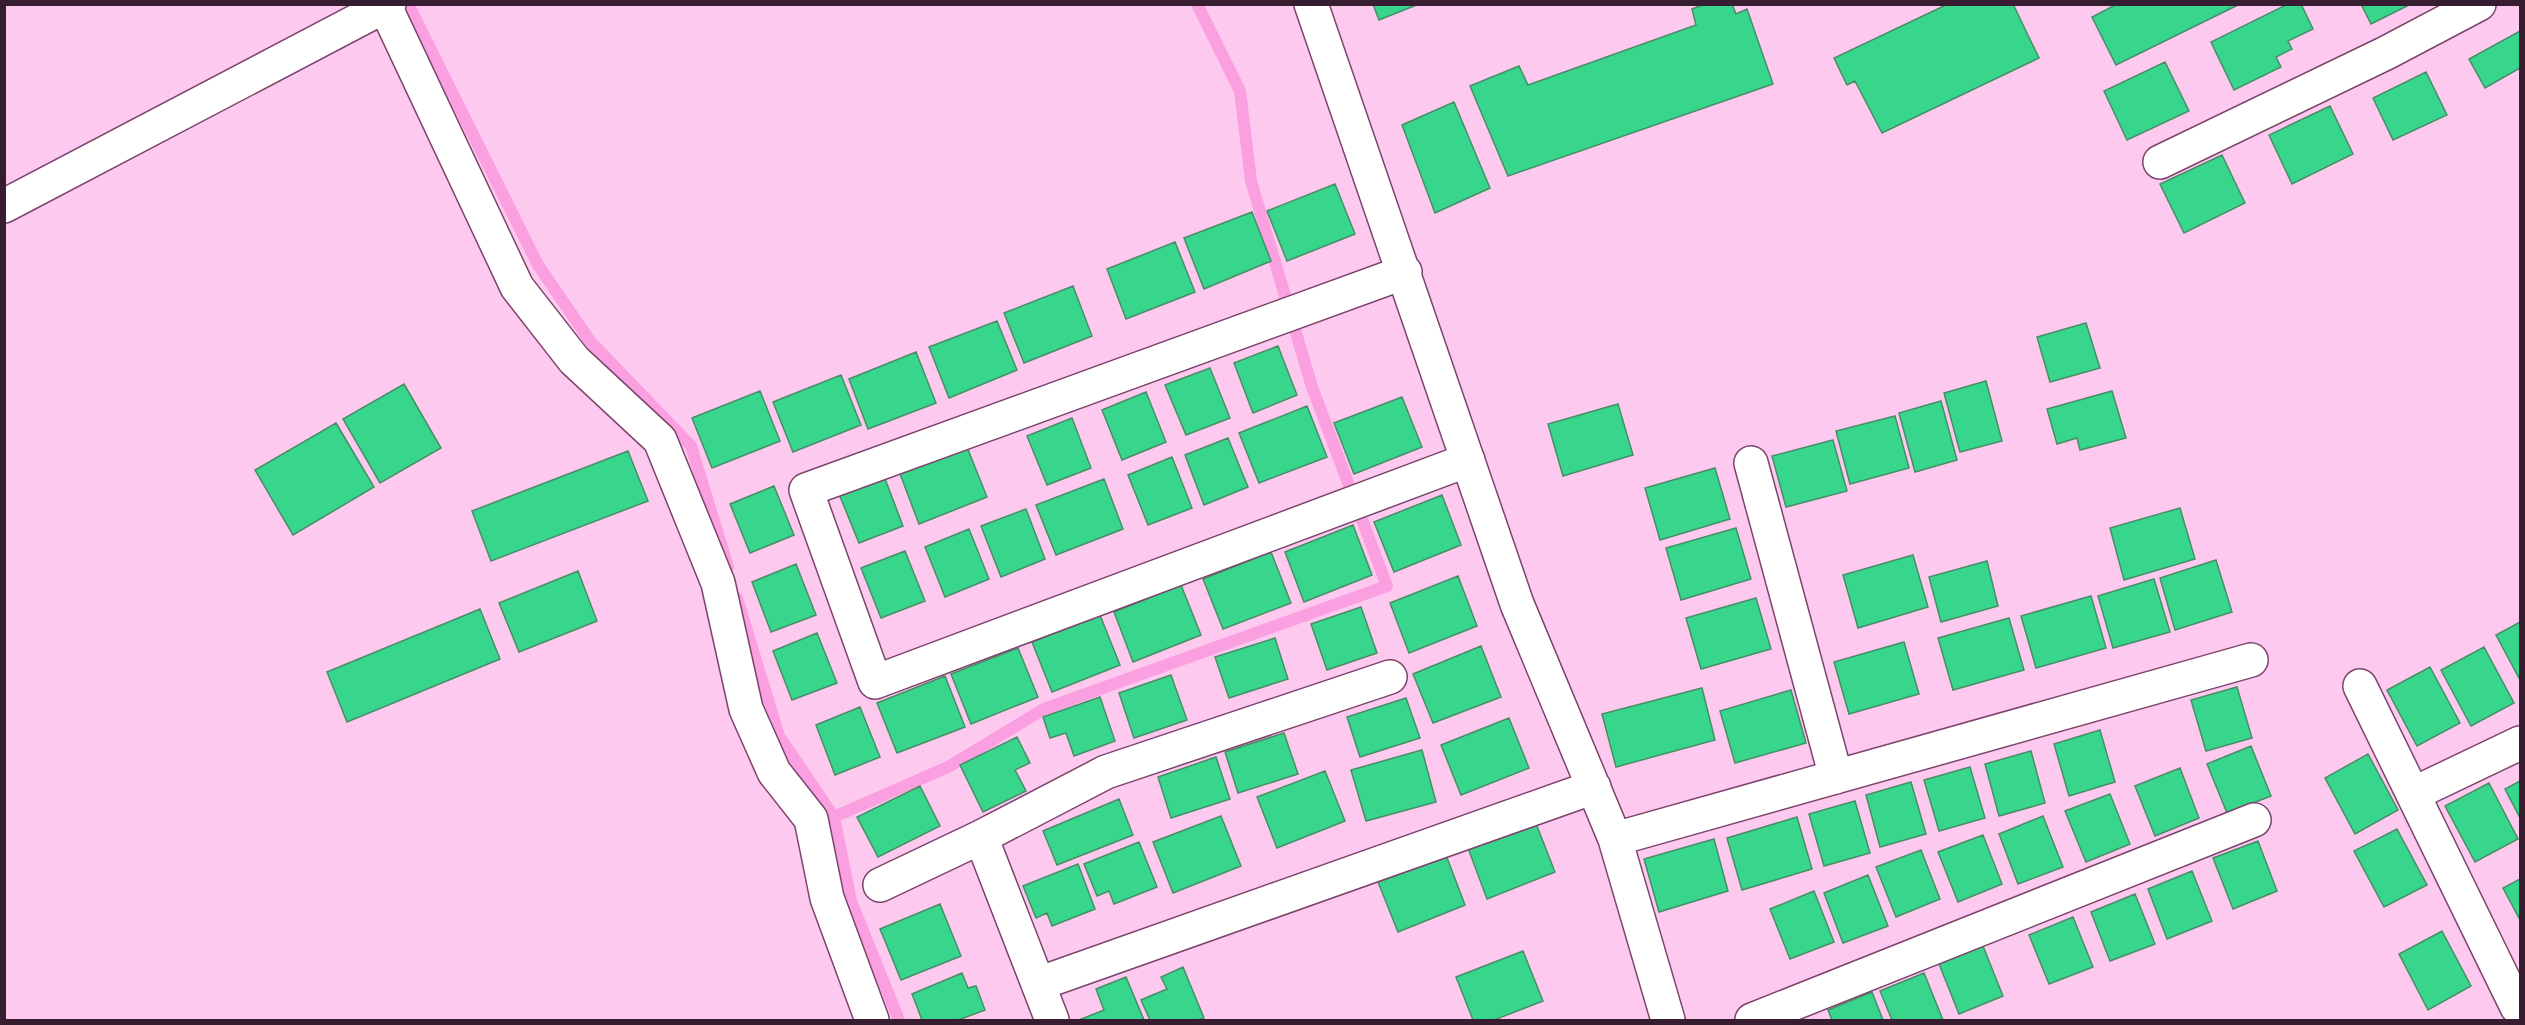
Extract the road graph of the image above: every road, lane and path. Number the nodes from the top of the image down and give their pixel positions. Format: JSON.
{"nodes":[{"id":1,"x":1311,"y":4,"type":"edge"},
{"id":2,"x":2479,"y":4,"type":"edge"},
{"id":3,"x":386,"y":5,"type":"edge"},
{"id":4,"x":2160,"y":162,"type":"dead end"},
{"id":5,"x":4,"y":206,"type":"edge"},
{"id":6,"x":1405,"y":272,"type":"junction"},
{"id":7,"x":1468,"y":460,"type":"junction"},
{"id":8,"x":1751,"y":463,"type":"dead end"},
{"id":9,"x":2251,"y":660,"type":"dead end"},
{"id":10,"x":1390,"y":677,"type":"dead end"},
{"id":11,"x":2360,"y":686,"type":"dead end"},
{"id":12,"x":2520,"y":743,"type":"edge"},
{"id":13,"x":1836,"y":777,"type":"junction"},
{"id":14,"x":1594,"y":787,"type":"junction"},
{"id":15,"x":2413,"y":794,"type":"junction"},
{"id":16,"x":2254,"y":820,"type":"dead end"},
{"id":17,"x":981,"y":837,"type":"junction"},
{"id":18,"x":1616,"y":839,"type":"junction"},
{"id":19,"x":880,"y":885,"type":"dead end"},
{"id":20,"x":1038,"y":984,"type":"junction"},
{"id":21,"x":2517,"y":1007,"type":"dead end"},
{"id":22,"x":872,"y":1020,"type":"edge"},
{"id":23,"x":1052,"y":1020,"type":"edge"},
{"id":24,"x":1668,"y":1020,"type":"edge"},
{"id":25,"x":1752,"y":1020,"type":"edge"}],
"edges":[{"from":1,"to":6,"type":"street"},
{"from":2,"to":4,"type":"street"},
{"from":3,"to":5,"type":"street"},
{"from":3,"to":22,"type":"street"},
{"from":6,"to":7,"type":"street"},
{"from":6,"to":7,"type":"street"},
{"from":7,"to":14,"type":"street"},
{"from":8,"to":13,"type":"street"},
{"from":9,"to":13,"type":"street"},
{"from":10,"to":17,"type":"street"},
{"from":11,"to":15,"type":"street"},
{"from":12,"to":15,"type":"street"},
{"from":13,"to":18,"type":"street"},
{"from":14,"to":18,"type":"street"},
{"from":14,"to":20,"type":"street"},
{"from":15,"to":21,"type":"street"},
{"from":16,"to":25,"type":"street"},
{"from":17,"to":19,"type":"street"},
{"from":17,"to":20,"type":"street"},
{"from":18,"to":24,"type":"street"},
{"from":20,"to":23,"type":"street"}]}
